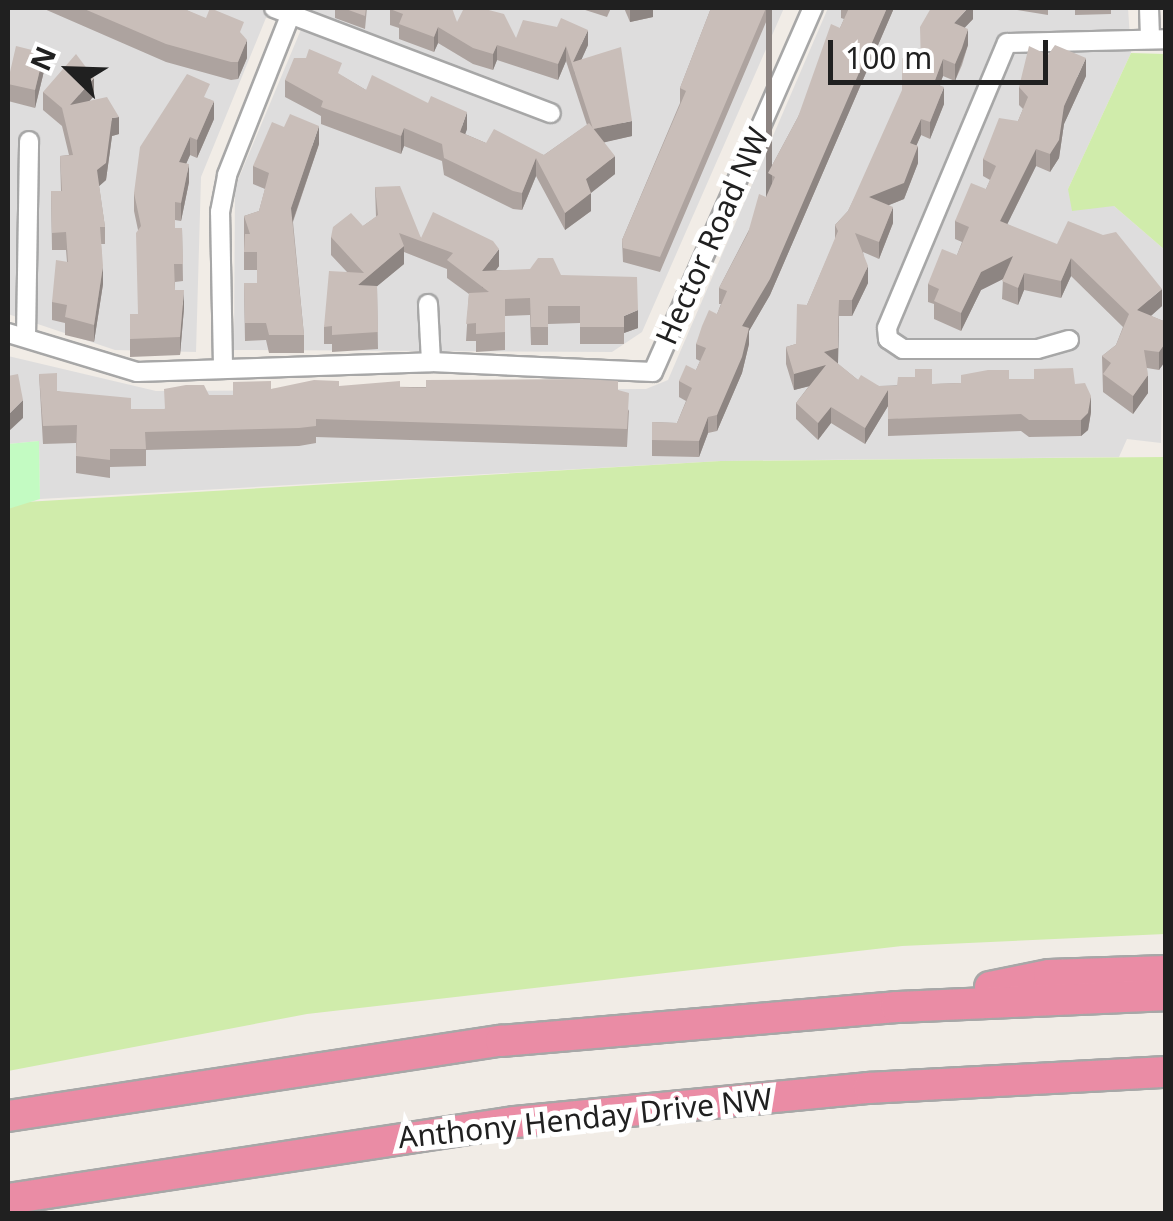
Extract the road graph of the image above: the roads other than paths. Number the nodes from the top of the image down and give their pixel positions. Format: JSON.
{"nodes":[{"id":1,"x":813,"y":8,"type":"edge"},
{"id":2,"x":1150,"y":8,"type":"edge"},
{"id":3,"x":286,"y":10,"type":"edge"},
{"id":4,"x":1158,"y":39,"type":"edge"},
{"id":5,"x":552,"y":113,"type":"dead end"},
{"id":6,"x":29,"y":141,"type":"dead end"},
{"id":7,"x":428,"y":304,"type":"dead end"},
{"id":8,"x":16,"y":335,"type":"edge"},
{"id":9,"x":1069,"y":340,"type":"dead end"},
{"id":10,"x":430,"y":362,"type":"junction"},
{"id":11,"x":224,"y":366,"type":"junction"},
{"id":12,"x":1166,"y":971,"type":"edge"},
{"id":13,"x":1166,"y":995,"type":"edge"},
{"id":14,"x":896,"y":1007,"type":"junction"},
{"id":15,"x":1166,"y":1072,"type":"edge"},
{"id":16,"x":1082,"y":1077,"type":"junction"},
{"id":17,"x":1166,"y":1083,"type":"edge"},
{"id":18,"x":8,"y":1116,"type":"edge"},
{"id":19,"x":8,"y":1200,"type":"edge"}],
"edges":[{"from":1,"to":10,"type":"street","name":"Hector Road NW"},
{"from":2,"to":4,"type":"street"},
{"from":3,"to":5,"type":"street"},
{"from":3,"to":11,"type":"street"},
{"from":4,"to":9,"type":"street"},
{"from":6,"to":8,"type":"street"},
{"from":7,"to":10,"type":"street"},
{"from":8,"to":11,"type":"street","name":"Hector Road NW"},
{"from":10,"to":11,"type":"street","name":"Hector Road NW"},
{"from":12,"to":14,"type":"highway"},
{"from":13,"to":14,"type":"highway"},
{"from":14,"to":18,"type":"highway"},
{"from":15,"to":16,"type":"highway","name":"Anthony Henday Drive NW"},
{"from":16,"to":17,"type":"highway"},
{"from":16,"to":19,"type":"highway","name":"Anthony Henday Drive NW"}]}
